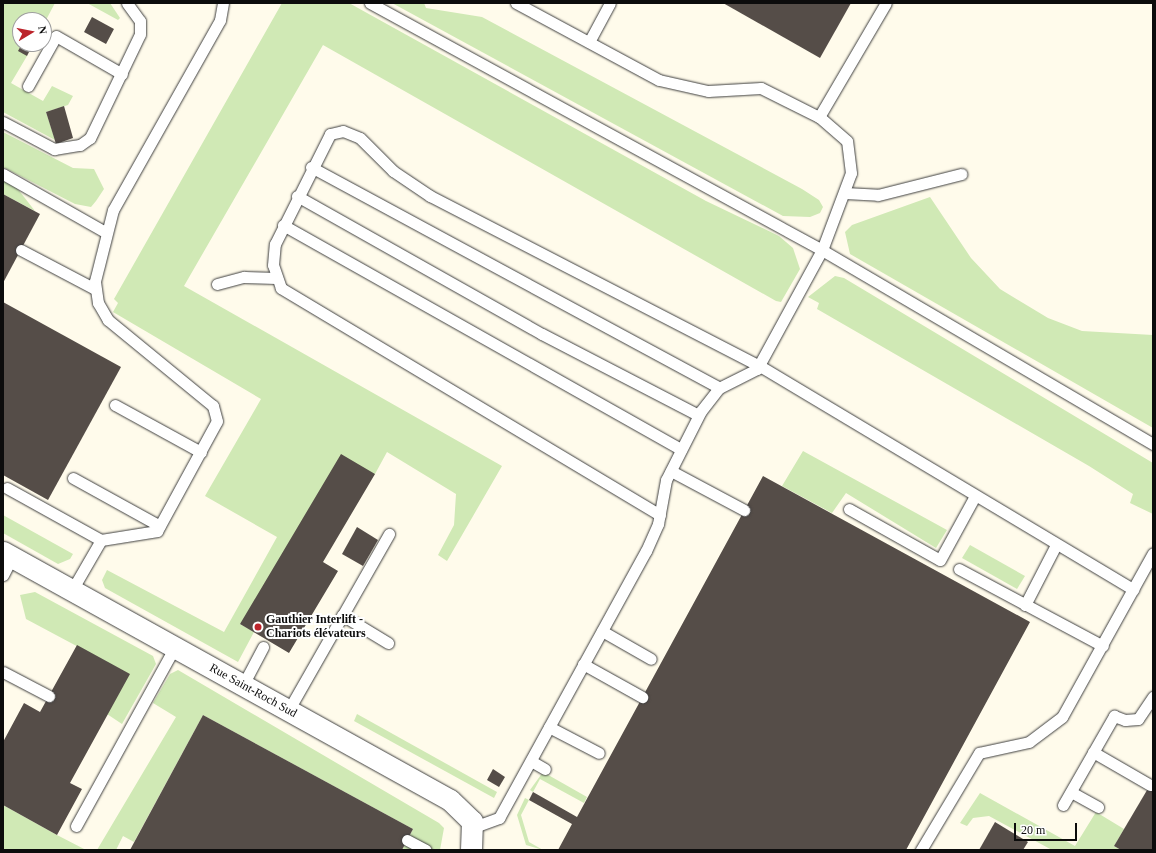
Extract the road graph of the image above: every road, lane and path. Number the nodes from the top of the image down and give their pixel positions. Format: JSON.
{"nodes":[{"id":1,"x":127,"y":3,"type":"edge"},
{"id":2,"x":223,"y":3,"type":"edge"},
{"id":3,"x":370,"y":3,"type":"edge"},
{"id":4,"x":516,"y":3,"type":"edge"},
{"id":5,"x":610,"y":3,"type":"edge"},
{"id":6,"x":886,"y":3,"type":"edge"},
{"id":7,"x":589,"y":42,"type":"junction"},
{"id":8,"x":122,"y":74,"type":"junction"},
{"id":9,"x":28,"y":86,"type":"dead end"},
{"id":10,"x":819,"y":117,"type":"junction"},
{"id":11,"x":3,"y":122,"type":"edge"},
{"id":12,"x":311,"y":166,"type":"junction"},
{"id":13,"x":3,"y":174,"type":"edge"},
{"id":14,"x":961,"y":174,"type":"dead end"},
{"id":15,"x":845,"y":193,"type":"junction"},
{"id":16,"x":297,"y":196,"type":"junction"},
{"id":17,"x":283,"y":225,"type":"junction"},
{"id":18,"x":105,"y":232,"type":"junction"},
{"id":19,"x":21,"y":250,"type":"dead end"},
{"id":20,"x":822,"y":250,"type":"junction"},
{"id":21,"x":276,"y":278,"type":"junction"},
{"id":22,"x":217,"y":284,"type":"dead end"},
{"id":23,"x":95,"y":289,"type":"junction"},
{"id":24,"x":760,"y":366,"type":"junction"},
{"id":25,"x":719,"y":388,"type":"junction"},
{"id":26,"x":115,"y":404,"type":"dead end"},
{"id":27,"x":698,"y":415,"type":"junction"},
{"id":28,"x":1150,"y":442,"type":"edge"},
{"id":29,"x":681,"y":450,"type":"junction"},
{"id":30,"x":201,"y":452,"type":"junction"},
{"id":31,"x":671,"y":471,"type":"junction"},
{"id":32,"x":73,"y":478,"type":"dead end"},
{"id":33,"x":7,"y":488,"type":"dead end"},
{"id":34,"x":975,"y":496,"type":"junction"},
{"id":35,"x":849,"y":509,"type":"dead end"},
{"id":36,"x":744,"y":510,"type":"dead end"},
{"id":37,"x":660,"y":515,"type":"junction"},
{"id":38,"x":160,"y":526,"type":"junction"},
{"id":39,"x":389,"y":534,"type":"dead end"},
{"id":40,"x":101,"y":540,"type":"junction"},
{"id":41,"x":1056,"y":546,"type":"junction"},
{"id":42,"x":1153,"y":553,"type":"edge"},
{"id":43,"x":6,"y":561,"type":"edge"},
{"id":44,"x":959,"y":570,"type":"dead end"},
{"id":45,"x":1133,"y":589,"type":"junction"},
{"id":46,"x":72,"y":590,"type":"junction"},
{"id":47,"x":1025,"y":605,"type":"junction"},
{"id":48,"x":342,"y":615,"type":"junction"},
{"id":49,"x":602,"y":631,"type":"junction"},
{"id":50,"x":388,"y":643,"type":"dead end"},
{"id":51,"x":1103,"y":646,"type":"junction"},
{"id":52,"x":175,"y":647,"type":"junction"},
{"id":53,"x":263,"y":647,"type":"dead end"},
{"id":54,"x":651,"y":659,"type":"dead end"},
{"id":55,"x":583,"y":664,"type":"junction"},
{"id":56,"x":3,"y":672,"type":"edge"},
{"id":57,"x":243,"y":685,"type":"junction"},
{"id":58,"x":49,"y":696,"type":"dead end"},
{"id":59,"x":642,"y":697,"type":"dead end"},
{"id":60,"x":1153,"y":697,"type":"edge"},
{"id":61,"x":288,"y":711,"type":"junction"},
{"id":62,"x":549,"y":728,"type":"junction"},
{"id":63,"x":1093,"y":752,"type":"junction"},
{"id":64,"x":599,"y":753,"type":"dead end"},
{"id":65,"x":531,"y":761,"type":"junction"},
{"id":66,"x":545,"y":769,"type":"dead end"},
{"id":67,"x":1150,"y":785,"type":"dead end"},
{"id":68,"x":1071,"y":792,"type":"junction"},
{"id":69,"x":1063,"y":805,"type":"dead end"},
{"id":70,"x":1098,"y":807,"type":"dead end"},
{"id":71,"x":76,"y":826,"type":"dead end"},
{"id":72,"x":474,"y":827,"type":"junction"},
{"id":73,"x":407,"y":840,"type":"dead end"},
{"id":74,"x":426,"y":850,"type":"edge"},
{"id":75,"x":471,"y":850,"type":"edge"},
{"id":76,"x":921,"y":850,"type":"edge"}],
"edges":[{"from":1,"to":8,"type":"lane"},
{"from":2,"to":18,"type":"lane"},
{"from":3,"to":20,"type":"lane"},
{"from":4,"to":7,"type":"lane"},
{"from":5,"to":7,"type":"lane"},
{"from":6,"to":10,"type":"lane"},
{"from":7,"to":10,"type":"lane"},
{"from":8,"to":9,"type":"lane"},
{"from":8,"to":11,"type":"lane"},
{"from":10,"to":15,"type":"lane"},
{"from":12,"to":16,"type":"lane"},
{"from":12,"to":24,"type":"lane"},
{"from":12,"to":25,"type":"lane"},
{"from":13,"to":18,"type":"lane"},
{"from":14,"to":15,"type":"lane"},
{"from":15,"to":20,"type":"lane"},
{"from":16,"to":17,"type":"lane"},
{"from":16,"to":27,"type":"lane"},
{"from":17,"to":21,"type":"lane"},
{"from":17,"to":29,"type":"lane"},
{"from":18,"to":23,"type":"lane"},
{"from":19,"to":23,"type":"lane"},
{"from":20,"to":24,"type":"lane"},
{"from":20,"to":28,"type":"lane"},
{"from":21,"to":22,"type":"lane"},
{"from":21,"to":37,"type":"lane"},
{"from":23,"to":30,"type":"lane"},
{"from":24,"to":25,"type":"lane"},
{"from":24,"to":34,"type":"lane"},
{"from":25,"to":27,"type":"lane"},
{"from":26,"to":30,"type":"lane"},
{"from":27,"to":29,"type":"lane"},
{"from":29,"to":31,"type":"lane"},
{"from":30,"to":38,"type":"lane"},
{"from":31,"to":36,"type":"lane"},
{"from":31,"to":37,"type":"lane"},
{"from":32,"to":38,"type":"lane"},
{"from":33,"to":40,"type":"lane"},
{"from":34,"to":35,"type":"lane"},
{"from":34,"to":41,"type":"lane"},
{"from":37,"to":49,"type":"lane"},
{"from":38,"to":40,"type":"lane"},
{"from":39,"to":48,"type":"lane"},
{"from":40,"to":46,"type":"lane"},
{"from":41,"to":45,"type":"lane"},
{"from":41,"to":47,"type":"lane"},
{"from":42,"to":45,"type":"lane"},
{"from":43,"to":46,"type":"street","name":"Rue Saint-Roch Sud"},
{"from":44,"to":47,"type":"lane"},
{"from":45,"to":51,"type":"lane"},
{"from":46,"to":52,"type":"street","name":"Rue Saint-Roch Sud"},
{"from":47,"to":51,"type":"lane"},
{"from":48,"to":50,"type":"lane"},
{"from":48,"to":61,"type":"lane"},
{"from":49,"to":54,"type":"lane"},
{"from":49,"to":55,"type":"lane"},
{"from":51,"to":76,"type":"lane"},
{"from":52,"to":57,"type":"street","name":"Rue Saint-Roch Sud"},
{"from":52,"to":71,"type":"lane"},
{"from":53,"to":57,"type":"lane"},
{"from":55,"to":59,"type":"lane"},
{"from":55,"to":62,"type":"lane"},
{"from":56,"to":58,"type":"lane"},
{"from":57,"to":61,"type":"street","name":"Rue Saint-Roch Sud"},
{"from":60,"to":63,"type":"lane"},
{"from":61,"to":72,"type":"street","name":"Rue Saint-Roch Sud"},
{"from":62,"to":64,"type":"lane"},
{"from":62,"to":65,"type":"lane"},
{"from":63,"to":67,"type":"lane"},
{"from":63,"to":68,"type":"lane"},
{"from":65,"to":66,"type":"lane"},
{"from":65,"to":72,"type":"lane"},
{"from":68,"to":69,"type":"lane"},
{"from":68,"to":70,"type":"lane"},
{"from":72,"to":75,"type":"street"},
{"from":73,"to":74,"type":"lane"}]}
